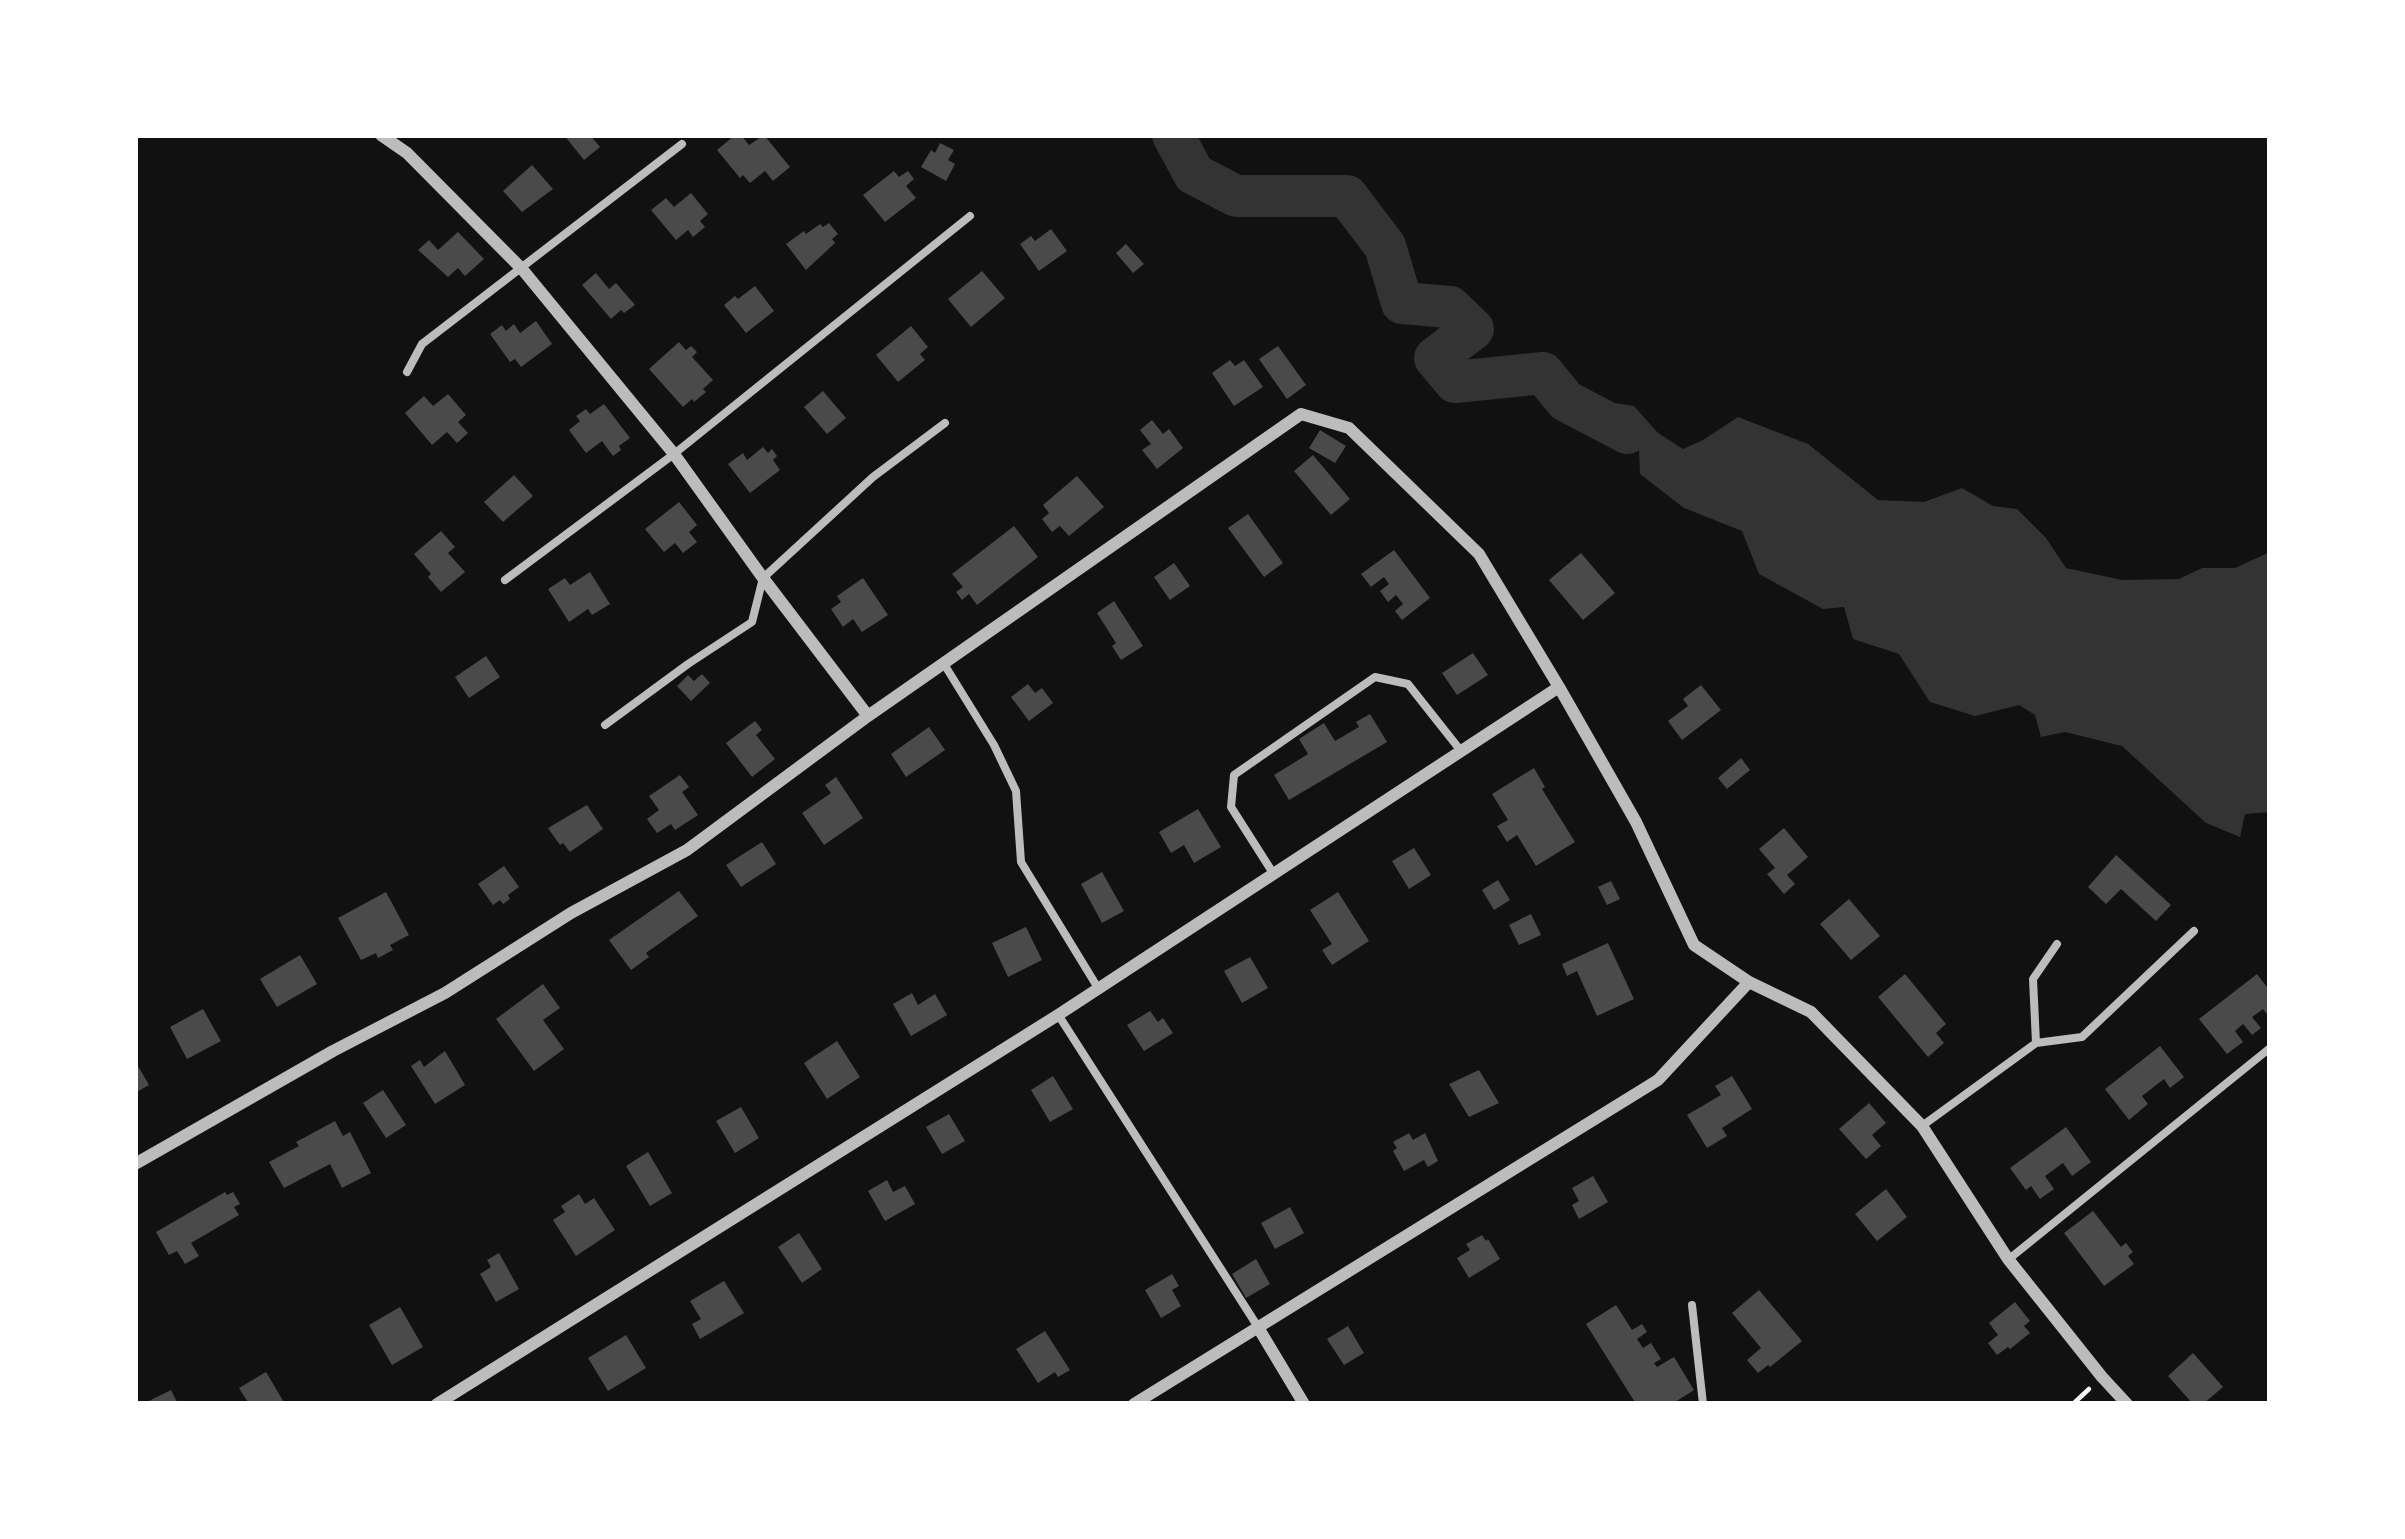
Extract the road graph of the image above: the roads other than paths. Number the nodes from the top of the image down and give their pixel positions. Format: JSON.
{"nodes":[{"id":1,"x":381,"y":135,"type":"edge"},
{"id":2,"x":682,"y":144,"type":"dead end"},
{"id":3,"x":970,"y":216,"type":"dead end"},
{"id":4,"x":522,"y":269,"type":"junction"},
{"id":5,"x":407,"y":372,"type":"dead end"},
{"id":6,"x":945,"y":423,"type":"dead end"},
{"id":7,"x":674,"y":454,"type":"junction"},
{"id":8,"x":763,"y":578,"type":"junction"},
{"id":9,"x":505,"y":580,"type":"dead end"},
{"id":10,"x":944,"y":663,"type":"junction"},
{"id":11,"x":1559,"y":687,"type":"junction"},
{"id":12,"x":868,"y":716,"type":"junction"},
{"id":13,"x":605,"y":725,"type":"dead end"},
{"id":14,"x":1461,"y":751,"type":"junction"},
{"id":15,"x":1273,"y":874,"type":"junction"},
{"id":16,"x":2194,"y":931,"type":"dead end"},
{"id":17,"x":2057,"y":944,"type":"dead end"},
{"id":18,"x":1749,"y":982,"type":"junction"},
{"id":19,"x":1098,"y":988,"type":"junction"},
{"id":20,"x":1058,"y":1015,"type":"junction"},
{"id":21,"x":2036,"y":1043,"type":"junction"},
{"id":22,"x":2270,"y":1048,"type":"edge"},
{"id":23,"x":1922,"y":1126,"type":"junction"},
{"id":24,"x":135,"y":1164,"type":"edge"},
{"id":25,"x":2008,"y":1259,"type":"junction"},
{"id":26,"x":1692,"y":1305,"type":"dead end"},
{"id":27,"x":1259,"y":1329,"type":"junction"},
{"id":28,"x":437,"y":1404,"type":"edge"},
{"id":29,"x":1134,"y":1404,"type":"edge"},
{"id":30,"x":1304,"y":1404,"type":"edge"},
{"id":31,"x":1702,"y":1404,"type":"edge"},
{"id":32,"x":2127,"y":1404,"type":"edge"}],
"edges":[{"from":1,"to":4,"type":"street"},
{"from":2,"to":4,"type":"lane"},
{"from":3,"to":7,"type":"lane"},
{"from":4,"to":5,"type":"lane"},
{"from":4,"to":7,"type":"street"},
{"from":6,"to":8,"type":"lane"},
{"from":7,"to":8,"type":"street"},
{"from":7,"to":9,"type":"lane"},
{"from":8,"to":12,"type":"street"},
{"from":8,"to":13,"type":"lane"},
{"from":10,"to":11,"type":"street"},
{"from":10,"to":12,"type":"street"},
{"from":10,"to":19,"type":"lane"},
{"from":11,"to":14,"type":"street"},
{"from":11,"to":18,"type":"street"},
{"from":12,"to":24,"type":"street"},
{"from":14,"to":15,"type":"street"},
{"from":14,"to":15,"type":"lane"},
{"from":15,"to":19,"type":"street"},
{"from":16,"to":21,"type":"lane"},
{"from":17,"to":21,"type":"lane"},
{"from":18,"to":23,"type":"street"},
{"from":18,"to":27,"type":"street"},
{"from":19,"to":20,"type":"street"},
{"from":20,"to":27,"type":"lane"},
{"from":20,"to":28,"type":"street"},
{"from":21,"to":23,"type":"lane"},
{"from":22,"to":25,"type":"lane"},
{"from":23,"to":25,"type":"street"},
{"from":25,"to":32,"type":"street"},
{"from":26,"to":31,"type":"lane"},
{"from":27,"to":29,"type":"street"},
{"from":27,"to":30,"type":"street"}]}
